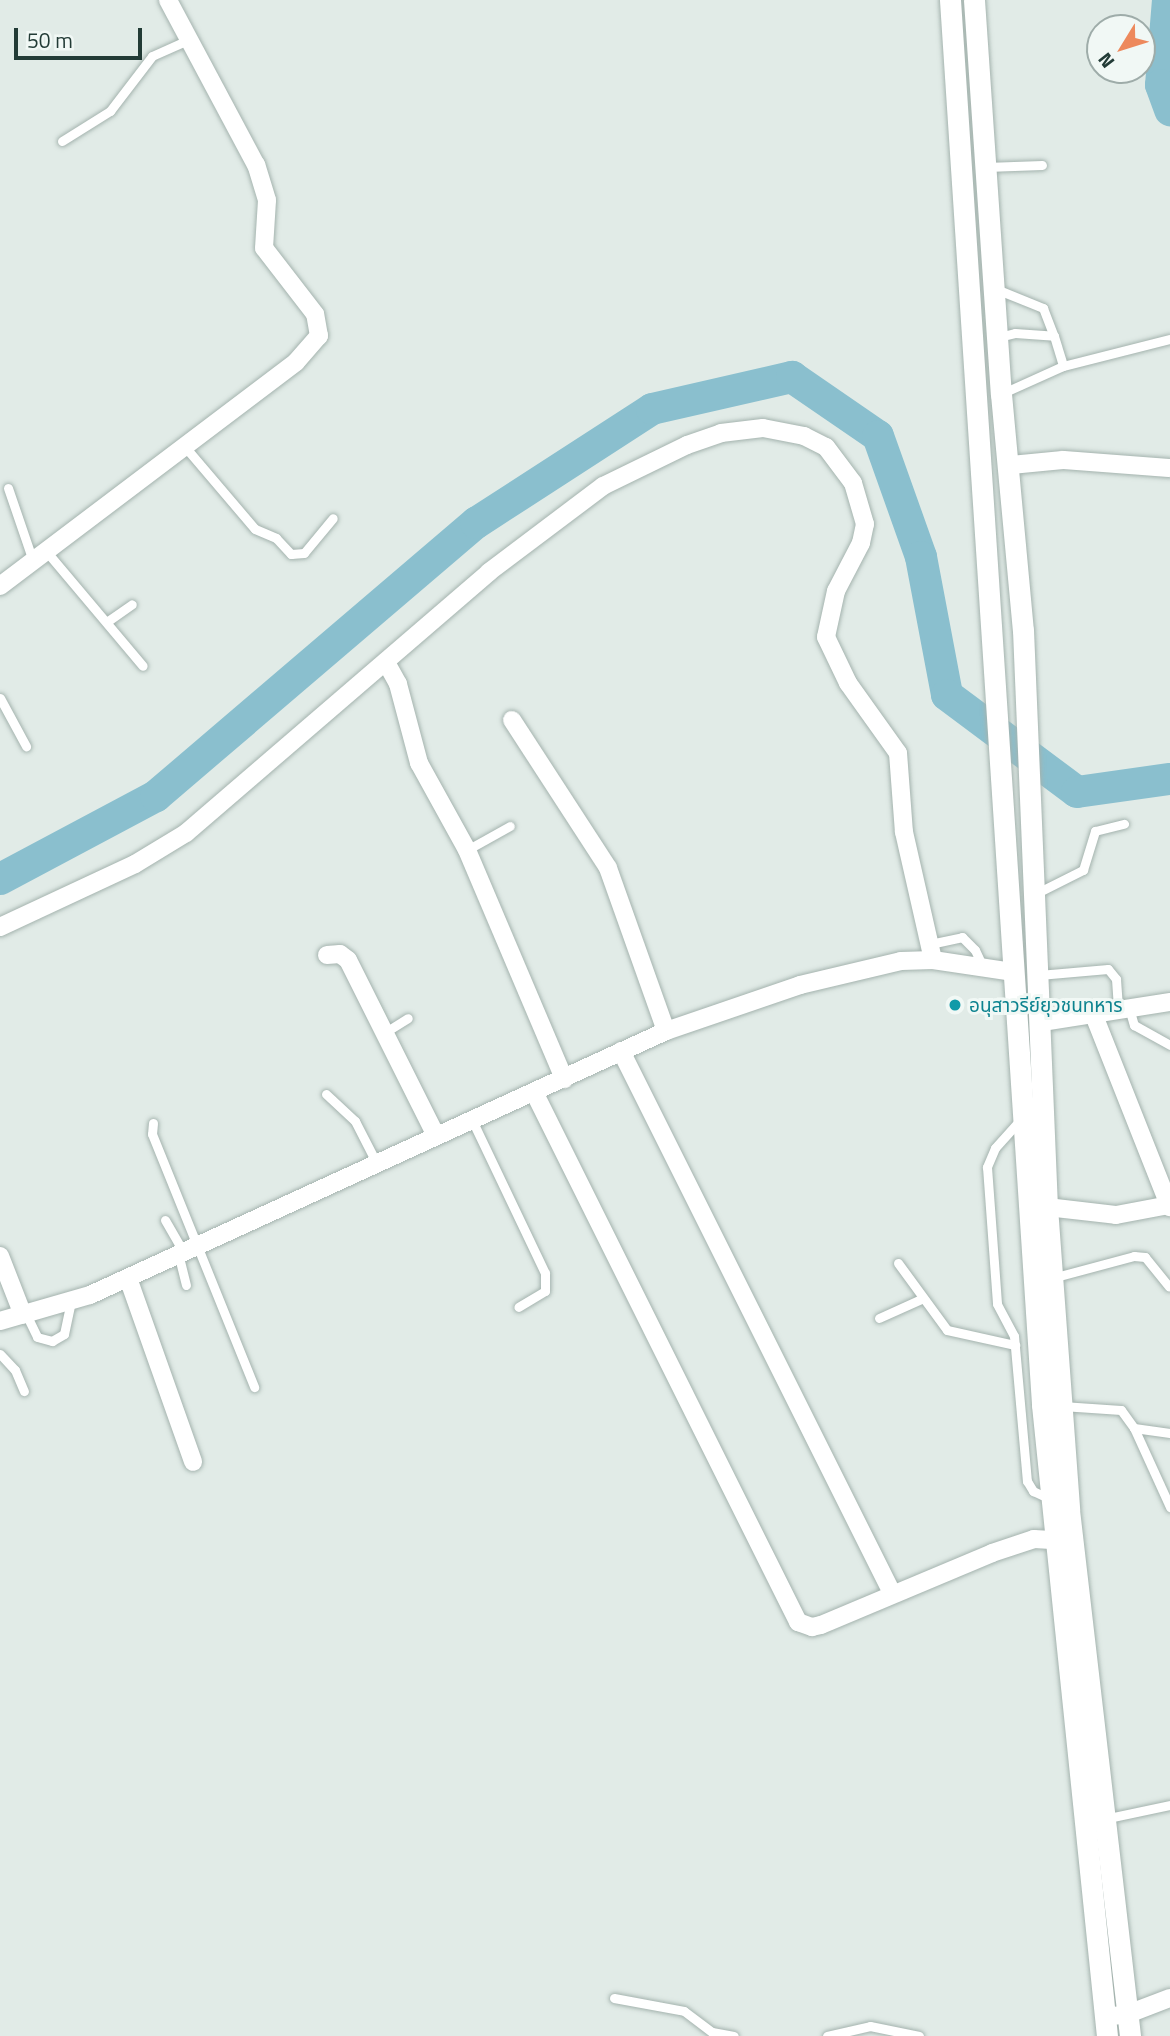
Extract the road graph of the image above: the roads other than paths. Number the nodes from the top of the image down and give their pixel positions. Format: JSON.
{"nodes":[{"id":1,"x":168,"y":0,"type":"edge"},
{"id":2,"x":950,"y":0,"type":"edge"},
{"id":3,"x":974,"y":0,"type":"edge"},
{"id":4,"x":188,"y":40,"type":"junction"},
{"id":5,"x":62,"y":141,"type":"dead end"},
{"id":6,"x":1042,"y":164,"type":"dead end"},
{"id":7,"x":986,"y":167,"type":"junction"},
{"id":8,"x":996,"y":289,"type":"junction"},
{"id":9,"x":1054,"y":335,"type":"junction"},
{"id":10,"x":999,"y":338,"type":"junction"},
{"id":11,"x":1170,"y":339,"type":"edge"},
{"id":12,"x":1063,"y":366,"type":"junction"},
{"id":13,"x":1001,"y":394,"type":"junction"},
{"id":14,"x":186,"y":448,"type":"junction"},
{"id":15,"x":1011,"y":465,"type":"junction"},
{"id":16,"x":1170,"y":468,"type":"edge"},
{"id":17,"x":8,"y":488,"type":"dead end"},
{"id":18,"x":333,"y":518,"type":"dead end"},
{"id":19,"x":40,"y":556,"type":"junction"},
{"id":20,"x":0,"y":586,"type":"edge"},
{"id":21,"x":132,"y":604,"type":"dead end"},
{"id":22,"x":108,"y":621,"type":"junction"},
{"id":23,"x":387,"y":664,"type":"junction"},
{"id":24,"x":143,"y":666,"type":"dead end"},
{"id":25,"x":0,"y":698,"type":"edge"},
{"id":26,"x":512,"y":720,"type":"dead end"},
{"id":27,"x":26,"y":746,"type":"dead end"},
{"id":28,"x":1124,"y":824,"type":"dead end"},
{"id":29,"x":510,"y":826,"type":"dead end"},
{"id":30,"x":467,"y":850,"type":"junction"},
{"id":31,"x":1033,"y":895,"type":"junction"},
{"id":32,"x":0,"y":927,"type":"edge"},
{"id":33,"x":932,"y":952,"type":"junction"},
{"id":34,"x":327,"y":955,"type":"dead end"},
{"id":35,"x":983,"y":967,"type":"junction"},
{"id":36,"x":1012,"y":972,"type":"junction"},
{"id":37,"x":1037,"y":975,"type":"junction"},
{"id":38,"x":1170,"y":1002,"type":"edge"},
{"id":39,"x":1124,"y":1009,"type":"junction"},
{"id":40,"x":1093,"y":1013,"type":"junction"},
{"id":41,"x":408,"y":1018,"type":"dead end"},
{"id":42,"x":1042,"y":1022,"type":"junction"},
{"id":43,"x":666,"y":1031,"type":"junction"},
{"id":44,"x":383,"y":1034,"type":"junction"},
{"id":45,"x":1170,"y":1045,"type":"edge"},
{"id":46,"x":621,"y":1051,"type":"junction"},
{"id":47,"x":564,"y":1079,"type":"junction"},
{"id":48,"x":326,"y":1094,"type":"dead end"},
{"id":49,"x":535,"y":1094,"type":"junction"},
{"id":50,"x":1022,"y":1118,"type":"junction"},
{"id":51,"x":472,"y":1120,"type":"junction"},
{"id":52,"x":153,"y":1123,"type":"dead end"},
{"id":53,"x":435,"y":1134,"type":"junction"},
{"id":54,"x":375,"y":1160,"type":"junction"},
{"id":55,"x":1170,"y":1206,"type":"edge"},
{"id":56,"x":1047,"y":1207,"type":"junction"},
{"id":57,"x":165,"y":1220,"type":"dead end"},
{"id":58,"x":199,"y":1243,"type":"junction"},
{"id":59,"x":180,"y":1252,"type":"junction"},
{"id":60,"x":0,"y":1256,"type":"edge"},
{"id":61,"x":898,"y":1264,"type":"dead end"},
{"id":62,"x":128,"y":1278,"type":"junction"},
{"id":63,"x":1052,"y":1278,"type":"junction"},
{"id":64,"x":186,"y":1285,"type":"dead end"},
{"id":65,"x":1169,"y":1287,"type":"edge"},
{"id":66,"x":72,"y":1299,"type":"junction"},
{"id":67,"x":921,"y":1299,"type":"junction"},
{"id":68,"x":518,"y":1307,"type":"dead end"},
{"id":69,"x":24,"y":1314,"type":"junction"},
{"id":70,"x":879,"y":1318,"type":"dead end"},
{"id":71,"x":0,"y":1321,"type":"edge"},
{"id":72,"x":1015,"y":1345,"type":"junction"},
{"id":73,"x":0,"y":1354,"type":"edge"},
{"id":74,"x":254,"y":1387,"type":"dead end"},
{"id":75,"x":24,"y":1391,"type":"dead end"},
{"id":76,"x":1061,"y":1406,"type":"junction"},
{"id":77,"x":1134,"y":1428,"type":"junction"},
{"id":78,"x":1170,"y":1433,"type":"edge"},
{"id":79,"x":193,"y":1462,"type":"dead end"},
{"id":80,"x":1051,"y":1500,"type":"junction"},
{"id":81,"x":1170,"y":1507,"type":"edge"},
{"id":82,"x":1056,"y":1540,"type":"junction"},
{"id":83,"x":891,"y":1591,"type":"junction"},
{"id":84,"x":1170,"y":1805,"type":"edge"},
{"id":85,"x":1104,"y":1819,"type":"junction"},
{"id":86,"x":614,"y":1998,"type":"dead end"},
{"id":87,"x":1170,"y":1998,"type":"edge"},
{"id":88,"x":1128,"y":2014,"type":"junction"},
{"id":89,"x":1106,"y":2026,"type":"edge"},
{"id":90,"x":734,"y":2036,"type":"edge"},
{"id":91,"x":827,"y":2036,"type":"edge"},
{"id":92,"x":919,"y":2036,"type":"edge"},
{"id":93,"x":1130,"y":2036,"type":"edge"}],
"edges":[{"from":1,"to":4,"type":"street"},
{"from":2,"to":36,"type":"main road"},
{"from":3,"to":7,"type":"main road"},
{"from":4,"to":5,"type":"lane"},
{"from":4,"to":14,"type":"street"},
{"from":6,"to":7,"type":"lane"},
{"from":7,"to":8,"type":"main road"},
{"from":8,"to":9,"type":"lane"},
{"from":8,"to":10,"type":"main road"},
{"from":9,"to":10,"type":"lane"},
{"from":9,"to":12,"type":"lane"},
{"from":10,"to":13,"type":"main road"},
{"from":11,"to":12,"type":"lane"},
{"from":12,"to":13,"type":"lane"},
{"from":13,"to":15,"type":"main road"},
{"from":14,"to":18,"type":"lane"},
{"from":14,"to":19,"type":"street"},
{"from":15,"to":16,"type":"street"},
{"from":15,"to":31,"type":"main road"},
{"from":17,"to":19,"type":"lane"},
{"from":19,"to":20,"type":"street"},
{"from":19,"to":22,"type":"lane"},
{"from":21,"to":22,"type":"lane"},
{"from":22,"to":24,"type":"lane"},
{"from":23,"to":30,"type":"street"},
{"from":23,"to":32,"type":"street"},
{"from":23,"to":33,"type":"street"},
{"from":25,"to":27,"type":"lane"},
{"from":26,"to":43,"type":"street"},
{"from":28,"to":31,"type":"lane"},
{"from":29,"to":30,"type":"lane"},
{"from":30,"to":47,"type":"street"},
{"from":31,"to":37,"type":"main road"},
{"from":33,"to":35,"type":"street"},
{"from":33,"to":35,"type":"lane"},
{"from":33,"to":43,"type":"street"},
{"from":34,"to":44,"type":"street"},
{"from":35,"to":36,"type":"street"},
{"from":36,"to":50,"type":"main road"},
{"from":37,"to":39,"type":"lane"},
{"from":37,"to":42,"type":"main road"},
{"from":38,"to":39,"type":"street"},
{"from":39,"to":40,"type":"street"},
{"from":39,"to":45,"type":"lane"},
{"from":40,"to":42,"type":"street"},
{"from":40,"to":55,"type":"street"},
{"from":41,"to":44,"type":"lane"},
{"from":42,"to":56,"type":"main road"},
{"from":43,"to":46,"type":"street"},
{"from":44,"to":53,"type":"street"},
{"from":46,"to":47,"type":"street"},
{"from":46,"to":83,"type":"street"},
{"from":47,"to":49,"type":"street"},
{"from":48,"to":54,"type":"lane"},
{"from":49,"to":51,"type":"street"},
{"from":49,"to":83,"type":"street"},
{"from":50,"to":72,"type":"lane"},
{"from":50,"to":80,"type":"main road"},
{"from":51,"to":53,"type":"street"},
{"from":51,"to":68,"type":"lane"},
{"from":52,"to":58,"type":"lane"},
{"from":53,"to":54,"type":"street"},
{"from":54,"to":58,"type":"street"},
{"from":55,"to":56,"type":"street"},
{"from":56,"to":63,"type":"main road"},
{"from":57,"to":59,"type":"lane"},
{"from":58,"to":59,"type":"street"},
{"from":58,"to":74,"type":"lane"},
{"from":59,"to":62,"type":"street"},
{"from":59,"to":64,"type":"lane"},
{"from":60,"to":69,"type":"street"},
{"from":61,"to":67,"type":"lane"},
{"from":62,"to":66,"type":"street"},
{"from":62,"to":79,"type":"street"},
{"from":63,"to":65,"type":"lane"},
{"from":63,"to":76,"type":"main road"},
{"from":66,"to":69,"type":"street"},
{"from":66,"to":69,"type":"lane"},
{"from":67,"to":70,"type":"lane"},
{"from":67,"to":72,"type":"lane"},
{"from":69,"to":71,"type":"street"},
{"from":72,"to":80,"type":"lane"},
{"from":73,"to":75,"type":"lane"},
{"from":76,"to":77,"type":"lane"},
{"from":76,"to":85,"type":"main road"},
{"from":77,"to":78,"type":"lane"},
{"from":77,"to":81,"type":"lane"},
{"from":80,"to":82,"type":"main road"},
{"from":82,"to":83,"type":"street"},
{"from":82,"to":89,"type":"main road"},
{"from":84,"to":85,"type":"lane"},
{"from":85,"to":88,"type":"main road"},
{"from":86,"to":90,"type":"lane"},
{"from":87,"to":88,"type":"street"},
{"from":88,"to":89,"type":"street"},
{"from":88,"to":93,"type":"main road"},
{"from":91,"to":92,"type":"lane"}]}
